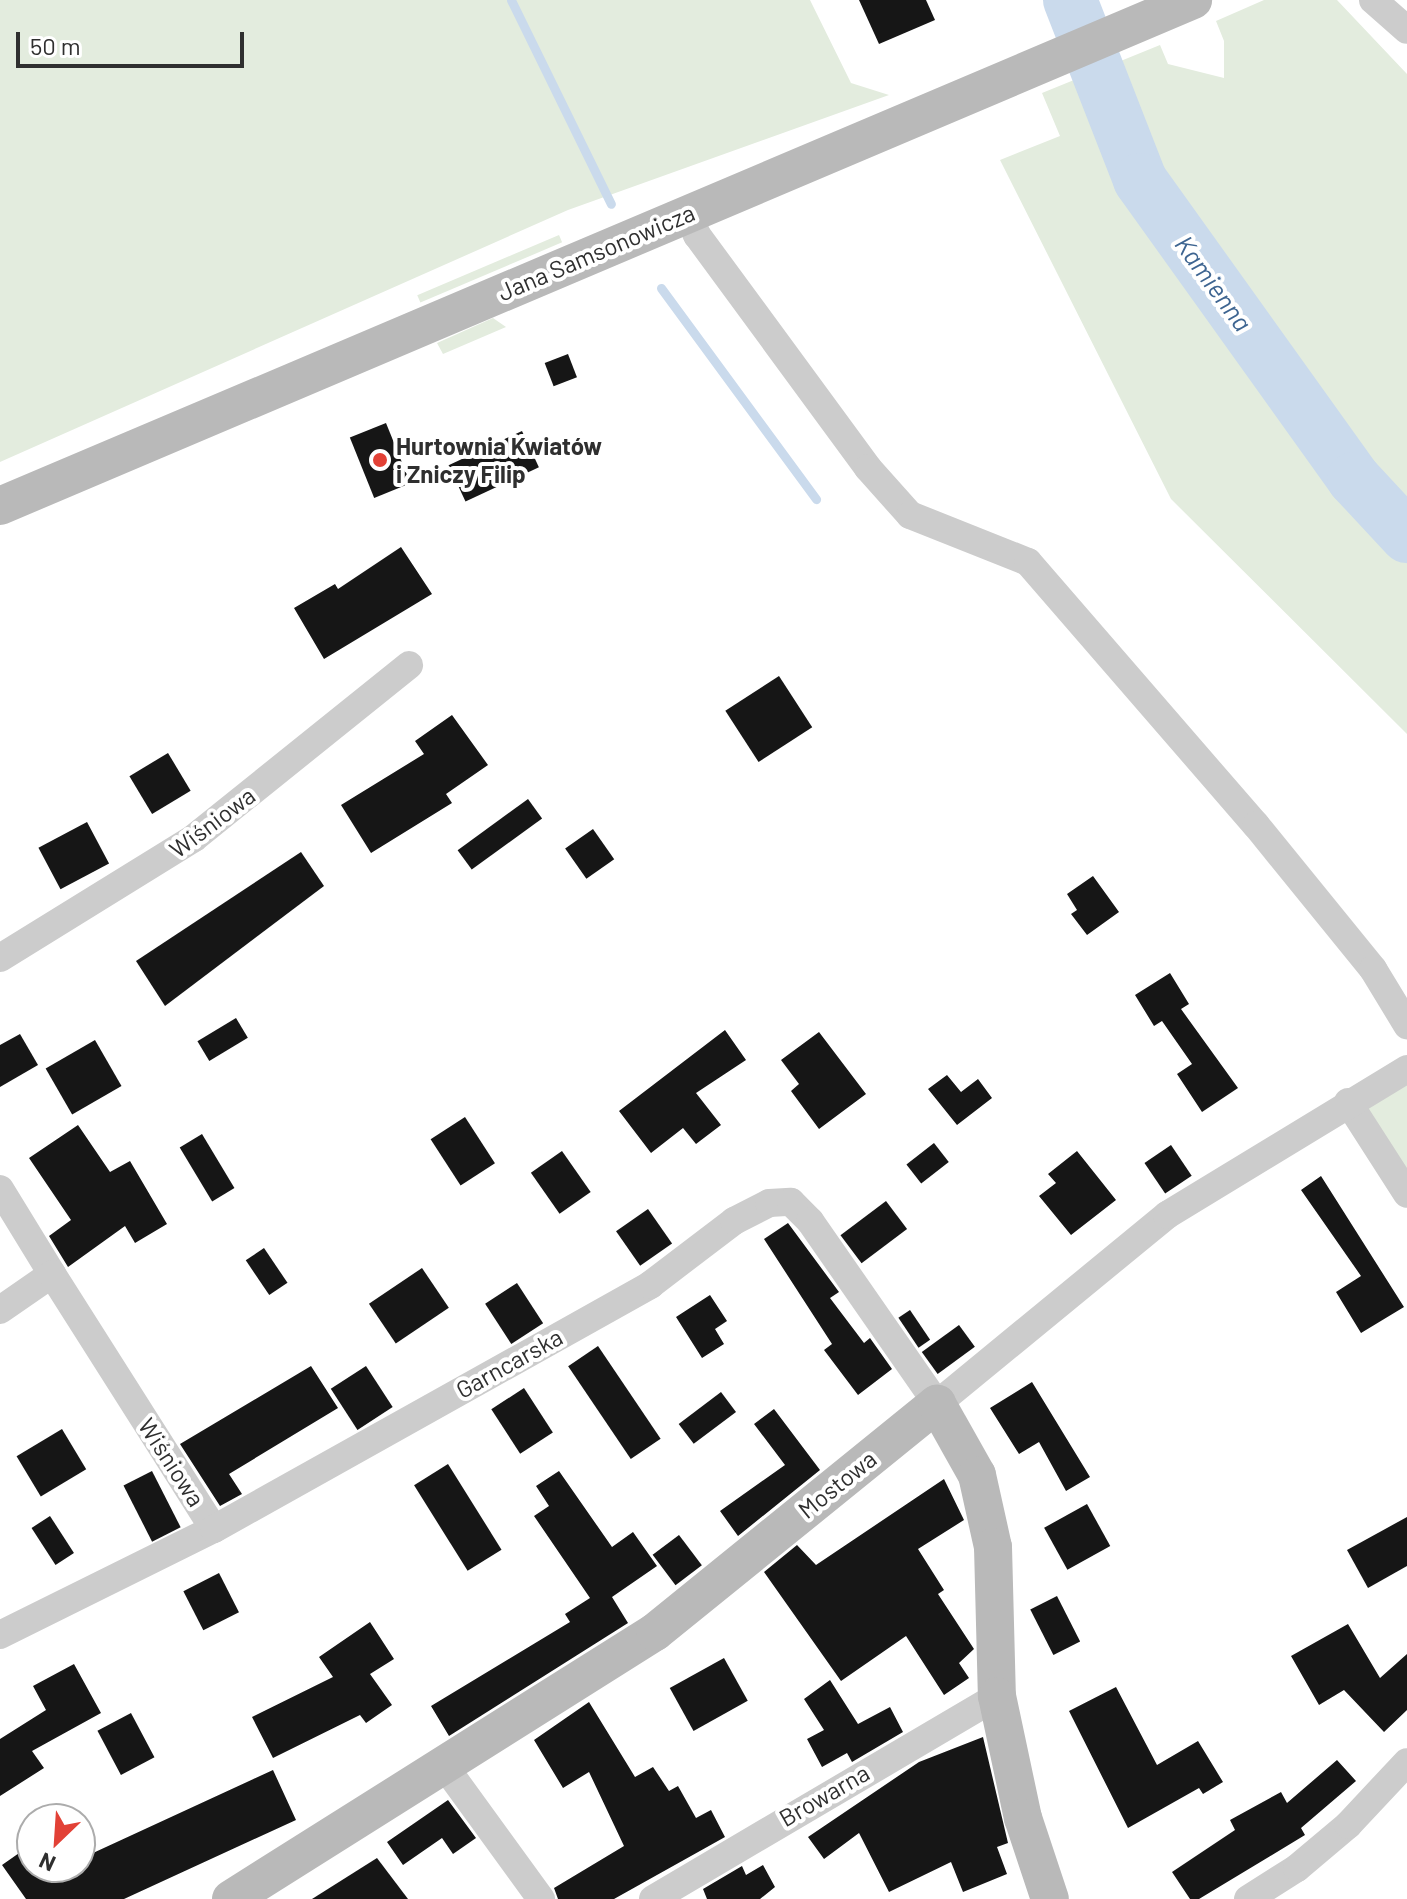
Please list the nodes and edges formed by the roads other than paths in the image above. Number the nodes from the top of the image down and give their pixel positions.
1 (1373, 0) edge
2 (1190, 1) edge
3 (1407, 30) edge
4 (688, 213) junction
5 (0, 506) edge
6 (409, 665) dead end
7 (0, 958) edge
8 (1407, 1025) edge
9 (1407, 1069) edge
10 (1348, 1102) junction
11 (0, 1189) edge
12 (1407, 1194) edge
13 (52, 1274) junction
14 (0, 1310) edge
15 (937, 1404) junction
16 (214, 1529) junction
17 (0, 1635) edge
18 (997, 1696) junction
19 (1407, 1762) edge
20 (443, 1764) junction
21 (251, 1894) edge
22 (541, 1899) edge
23 (653, 1899) edge
24 (1050, 1899) edge
25 (1248, 1899) edge

1 - 3 street
2 - 4 street, Jana Samsonowicza
4 - 5 street, Jana Samsonowicza
4 - 8 street
6 - 7 street, Wiśniowa
9 - 10 street, Mostowa
10 - 12 street
10 - 15 street, Mostowa
11 - 13 street, Wiśniowa
13 - 14 street
13 - 16 street, Wiśniowa
15 - 16 street, Garncarska
15 - 18 street
15 - 20 street, Mostowa
16 - 17 street, Garncarska
18 - 23 street, Browarna
18 - 24 street
19 - 25 street
20 - 21 street, Mostowa
20 - 22 street

